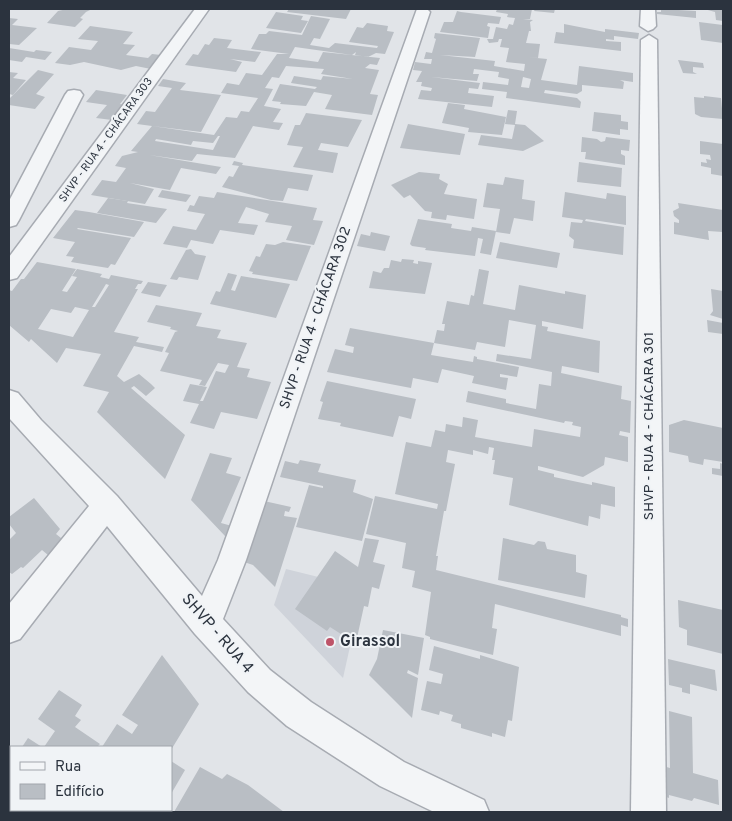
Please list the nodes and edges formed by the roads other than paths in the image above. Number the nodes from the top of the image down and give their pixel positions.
1 (202, 9) edge
2 (648, 9) edge
3 (422, 12) dead end
4 (74, 95) dead end
5 (9, 220) edge
6 (9, 272) edge
7 (9, 400) edge
8 (107, 505) junction
9 (206, 623) junction
10 (9, 628) edge
11 (470, 812) edge
12 (648, 812) edge

1 - 6 street, SHVP - RUA 4 - CHÁCARA 303
2 - 12 street, SHVP - RUA 4 - CHÁCARA 301
3 - 9 street, SHVP - RUA 4 - CHÁCARA 302
4 - 5 street
7 - 8 street, SHVP - RUA 4
8 - 9 street, SHVP - RUA 4
8 - 10 street
9 - 11 street, SHVP - RUA 4

